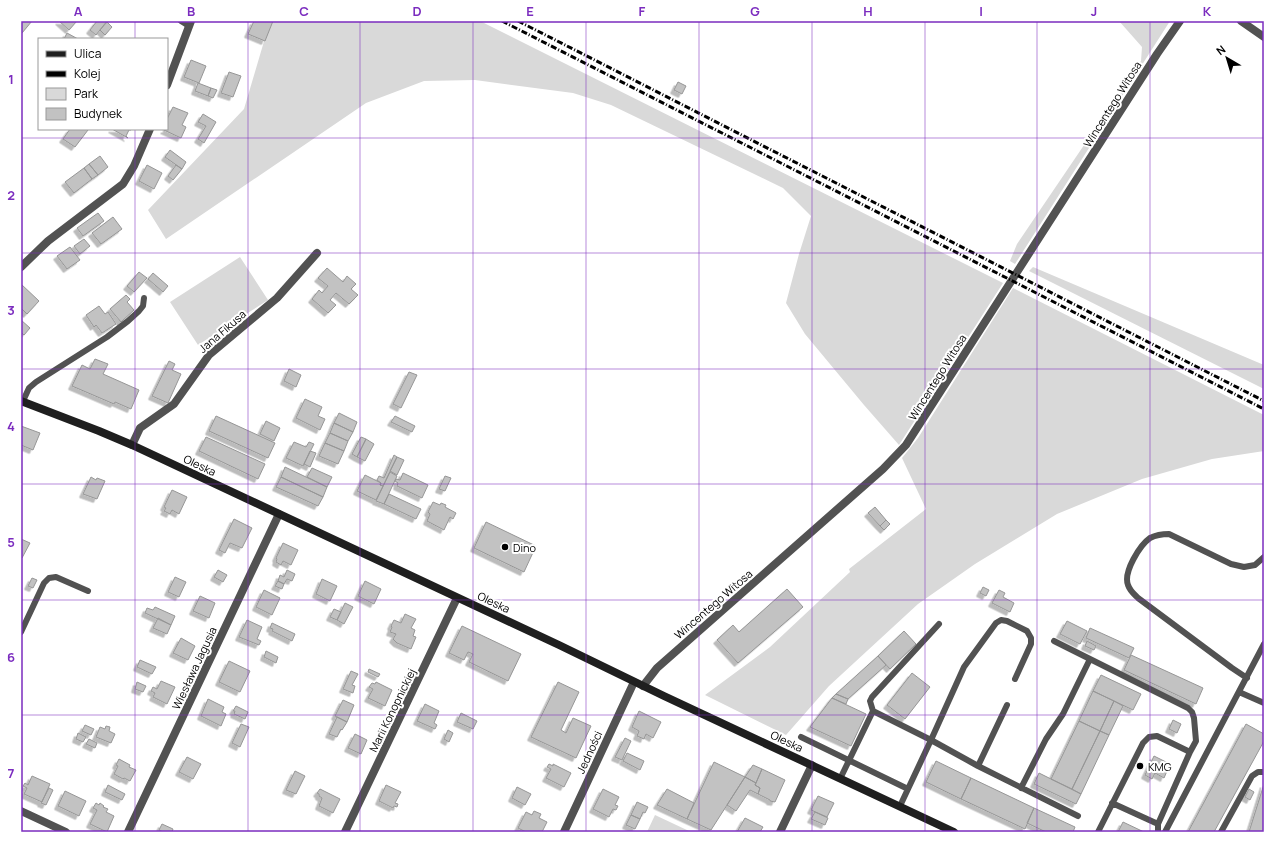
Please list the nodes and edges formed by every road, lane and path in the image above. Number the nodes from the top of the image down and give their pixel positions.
1 (181, 21) edge
2 (1180, 21) edge
3 (1241, 21) edge
4 (190, 24) edge
5 (1264, 37) edge
6 (168, 82) edge
7 (150, 130) edge
8 (317, 253) dead end
9 (21, 268) edge
10 (144, 298) dead end
11 (22, 401) edge
12 (132, 445) junction
13 (279, 514) junction
14 (1264, 556) edge
15 (88, 591) dead end
16 (457, 598) junction
17 (940, 624) dead end
18 (21, 632) edge
19 (1054, 641) dead end
20 (1264, 644) edge
21 (1090, 660) junction
22 (1246, 678) junction
23 (1014, 679) dead end
24 (634, 682) junction
25 (644, 686) junction
26 (1239, 692) junction
27 (1264, 704) edge
28 (1007, 705) dead end
29 (873, 711) junction
30 (801, 737) dead end
31 (931, 740) junction
32 (1190, 752) junction
33 (849, 760) junction
34 (812, 765) junction
35 (978, 766) junction
36 (1264, 772) edge
37 (840, 779) junction
38 (1021, 788) junction
39 (908, 789) junction
40 (1112, 803) junction
41 (900, 806) junction
42 (21, 810) edge
43 (1078, 816) dead end
44 (1158, 824) junction
45 (66, 832) edge
46 (128, 832) edge
47 (345, 832) edge
48 (564, 832) edge
49 (780, 832) edge
50 (954, 832) edge
51 (1098, 832) edge
52 (1158, 832) edge
53 (1165, 832) edge
54 (1221, 832) edge

1 - 4 lane
2 - 25 street, Wincentego Witosa
3 - 5 street
4 - 6 street
7 - 9 street
8 - 12 street, Jana Fikusa
10 - 11 lane
11 - 12 street, Oleska
12 - 13 street, Oleska
13 - 16 street, Oleska
13 - 46 street, Wiesława Jagusia
14 - 22 lane
15 - 18 lane
16 - 24 street, Oleska
16 - 47 street, Marii Konopnickiej
17 - 29 lane
19 - 21 lane
20 - 22 lane
21 - 32 lane
21 - 38 lane
22 - 26 lane
23 - 31 lane
24 - 25 street, Oleska
24 - 48 street, Jedności
25 - 34 street, Oleska
26 - 27 lane
26 - 53 lane
28 - 35 lane
29 - 31 lane
29 - 33 lane
30 - 33 lane
31 - 35 lane
31 - 39 lane
32 - 40 lane
32 - 44 lane
33 - 37 lane
33 - 39 lane
34 - 37 street, Oleska
34 - 49 street
35 - 38 lane
36 - 54 lane
37 - 41 street, Oleska
38 - 43 lane
39 - 41 lane
40 - 44 lane
40 - 51 lane
41 - 50 street, Oleska
42 - 45 street
44 - 52 lane

